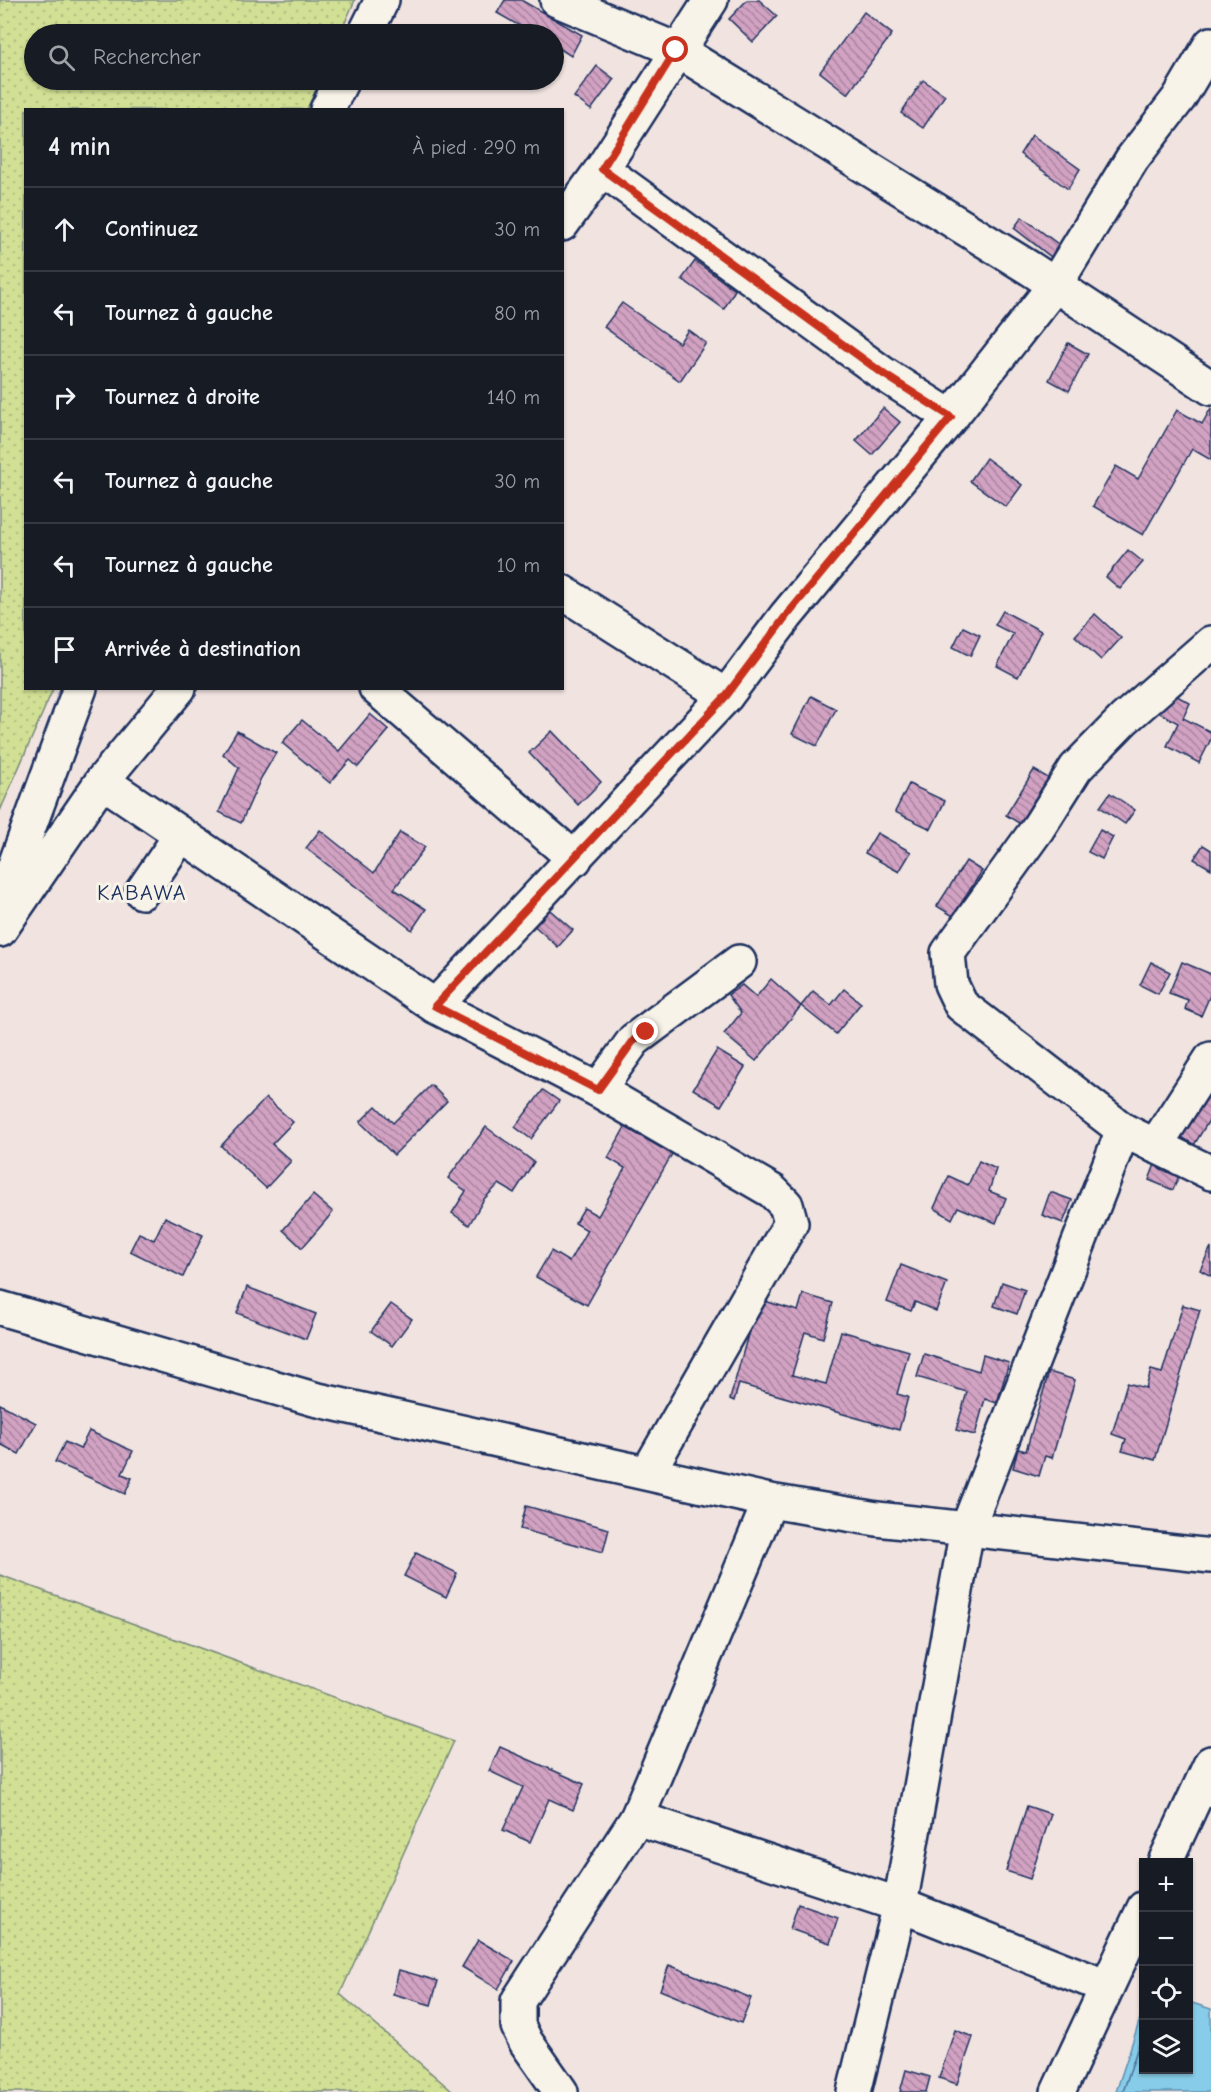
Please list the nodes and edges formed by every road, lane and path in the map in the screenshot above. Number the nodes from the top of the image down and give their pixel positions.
1 (382, 0) edge
2 (557, 0) edge
3 (711, 0) edge
4 (370, 24) edge
5 (1211, 44) edge
6 (676, 50) junction
7 (337, 90) edge
8 (328, 108) edge
9 (602, 169) junction
10 (564, 221) edge
11 (1055, 285) junction
12 (1211, 388) edge
13 (951, 417) junction
14 (564, 592) edge
15 (1211, 643) edge
16 (79, 690) edge
17 (177, 690) edge
18 (378, 690) edge
19 (726, 696) junction
20 (102, 781) junction
21 (181, 835) junction
22 (575, 859) junction
23 (142, 892) dead end
24 (0, 906) edge
25 (0, 930) edge
26 (739, 962) dead end
27 (435, 1006) junction
28 (1211, 1059) edge
29 (598, 1090) junction
30 (1123, 1130) junction
31 (1155, 1146) junction
32 (1211, 1173) edge
33 (0, 1308) edge
34 (648, 1472) junction
35 (770, 1501) junction
36 (967, 1529) junction
37 (1211, 1556) edge
38 (1211, 1764) edge
39 (637, 1818) junction
40 (1167, 1858) edge
41 (900, 1905) junction
42 (1141, 1912) edge
43 (1107, 1987) junction
44 (561, 2092) edge
45 (854, 2092) edge
46 (1058, 2092) edge

1 - 4 main road
2 - 6 main road
3 - 6 main road
5 - 11 main road
6 - 9 main road
6 - 11 main road
7 - 8 main road
9 - 10 main road
9 - 13 main road
11 - 12 main road
11 - 13 main road
13 - 19 main road
14 - 19 main road
15 - 30 main road
16 - 24 main road
17 - 20 main road
18 - 22 main road
19 - 22 main road
20 - 21 main road
20 - 25 main road
21 - 23 main road
21 - 27 main road
22 - 27 main road
26 - 29 main road
27 - 29 main road
28 - 31 main road
29 - 34 main road
30 - 31 main road
30 - 36 main road
31 - 32 main road
33 - 34 main road
34 - 35 main road
35 - 36 main road
35 - 39 main road
36 - 37 main road
36 - 41 main road
38 - 40 main road
39 - 41 main road
39 - 44 main road
41 - 43 main road
41 - 45 main road
42 - 43 main road
43 - 46 main road

